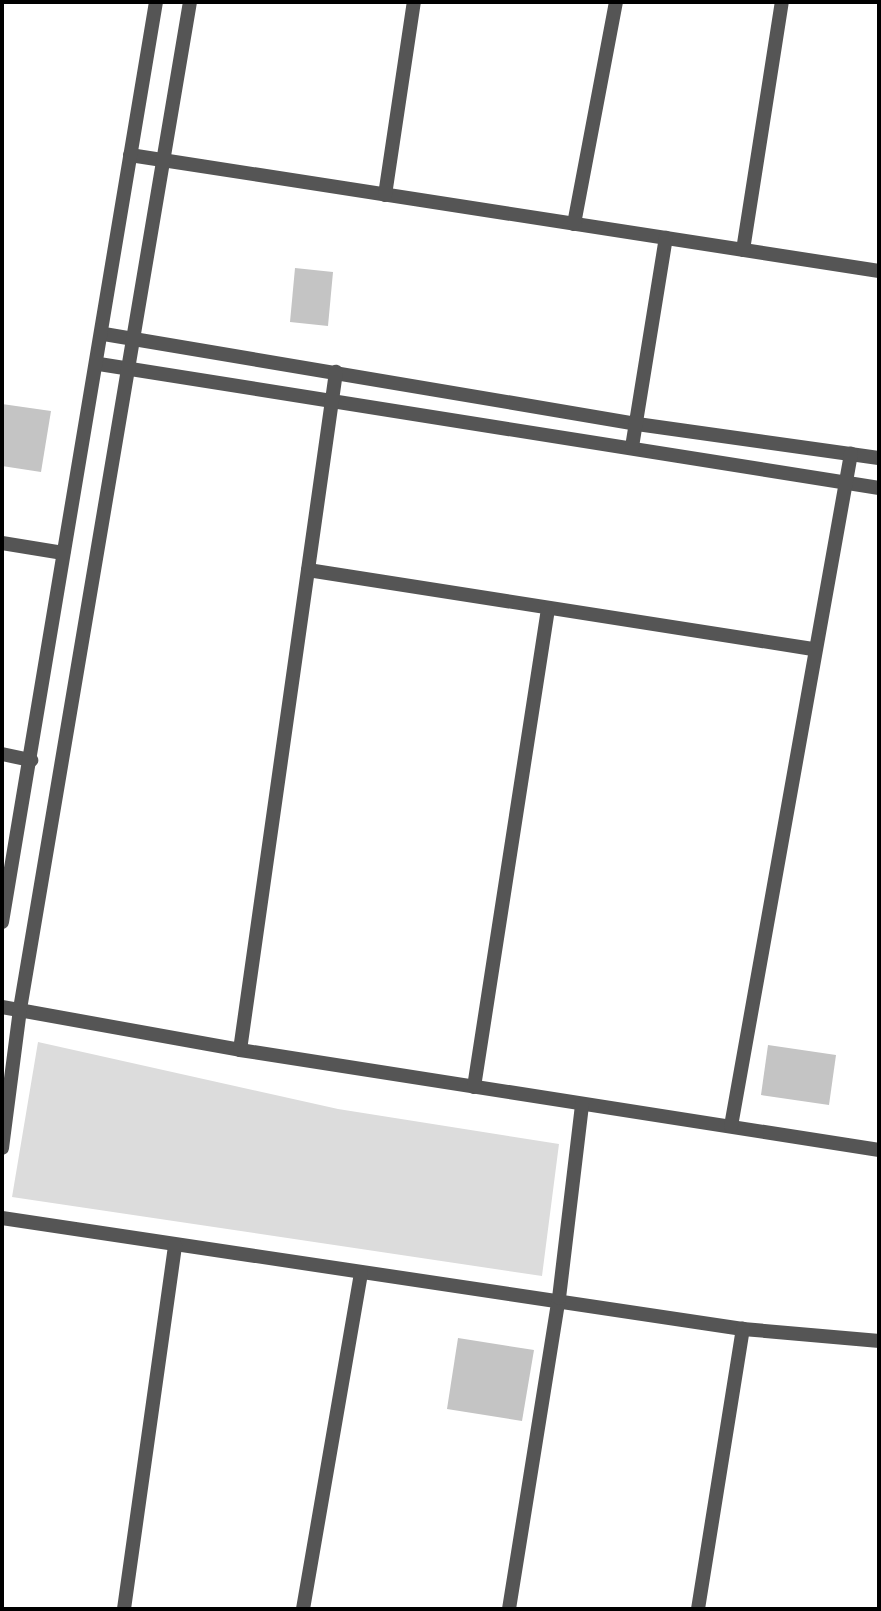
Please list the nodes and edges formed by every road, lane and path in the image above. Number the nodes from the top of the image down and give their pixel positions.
1 (156, 2) edge
2 (190, 2) edge
3 (414, 2) edge
4 (616, 2) edge
5 (782, 2) edge
6 (130, 156) junction
7 (163, 160) junction
8 (385, 195) junction
9 (574, 224) junction
10 (666, 238) junction
11 (743, 250) junction
12 (879, 271) edge
13 (104, 334) junction
14 (135, 338) junction
15 (99, 364) junction
16 (130, 369) junction
17 (336, 372) junction
18 (332, 401) junction
19 (636, 424) junction
20 (632, 447) junction
21 (851, 454) junction
22 (879, 458) edge
23 (845, 482) junction
24 (879, 488) edge
25 (2, 543) edge
26 (63, 553) junction
27 (308, 570) junction
28 (548, 610) junction
29 (813, 649) junction
30 (2, 754) edge
31 (31, 760) junction
32 (2, 922) edge
33 (2, 1006) edge
34 (20, 1009) junction
35 (240, 1050) junction
36 (474, 1087) junction
37 (582, 1104) junction
38 (731, 1126) junction
39 (2, 1148) edge
40 (879, 1150) edge
41 (2, 1218) edge
42 (175, 1246) junction
43 (361, 1273) junction
44 (559, 1298) junction
45 (743, 1329) junction
46 (879, 1341) edge
47 (124, 1609) edge
48 (303, 1609) edge
49 (509, 1609) edge
50 (698, 1609) edge

1 - 6 street
2 - 7 street
3 - 8 street
4 - 9 street
5 - 11 street
6 - 7 street
6 - 13 street
7 - 8 street
7 - 14 street
8 - 9 street
9 - 10 street
10 - 11 street
10 - 19 street
11 - 12 street
13 - 14 street
13 - 15 street
14 - 16 street
14 - 17 street
15 - 16 street
15 - 26 street
16 - 18 street
16 - 34 street
17 - 18 street
17 - 19 street
18 - 20 street
18 - 27 street
19 - 20 street
19 - 21 street
20 - 23 street
21 - 22 street
21 - 23 street
23 - 24 street
23 - 29 street
25 - 26 street
26 - 31 street
27 - 28 street
27 - 35 street
28 - 29 street
28 - 36 street
29 - 38 street
30 - 31 street
31 - 32 street
33 - 34 street
34 - 35 street
34 - 39 street
35 - 36 street
36 - 37 street
37 - 38 street
37 - 44 street
38 - 40 street
41 - 42 street
42 - 43 street
42 - 47 street
43 - 44 street
43 - 48 street
44 - 45 street
44 - 49 street
45 - 46 street
45 - 50 street

